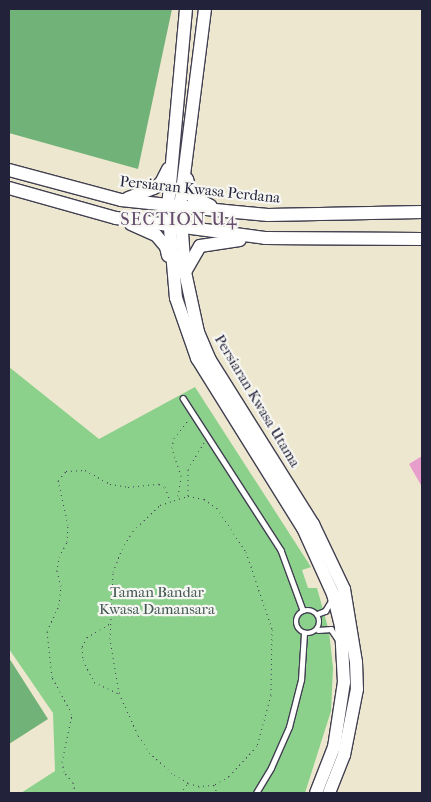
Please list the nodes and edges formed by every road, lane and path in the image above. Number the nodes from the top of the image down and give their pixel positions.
1 (186, 9) edge
2 (204, 9) edge
3 (172, 156) junction
4 (186, 159) junction
5 (9, 170) edge
6 (9, 188) edge
7 (121, 200) junction
8 (174, 206) junction
9 (225, 211) junction
10 (422, 212) edge
11 (116, 218) junction
12 (174, 226) junction
13 (265, 238) junction
14 (422, 239) edge
15 (185, 272) junction
16 (176, 298) junction
17 (183, 398) dead end
18 (194, 414) junction
19 (209, 435) junction
20 (188, 496) junction
21 (178, 497) junction
22 (170, 501) junction
23 (333, 594) junction
24 (303, 610) junction
25 (317, 614) junction
26 (110, 623) junction
27 (316, 631) junction
28 (304, 634) junction
29 (343, 656) junction
30 (119, 693) junction
31 (188, 783) junction
32 (214, 784) junction
33 (199, 786) junction
34 (74, 793) edge
35 (180, 793) edge
36 (202, 793) edge
37 (217, 793) edge
38 (256, 793) edge
39 (316, 793) edge
40 (329, 793) edge

1 - 3 main road, Persiaran Kwasa Utama
2 - 4 main road, Persiaran Kwasa Utama
3 - 7 main road
3 - 8 main road, Persiaran Kwasa Utama
4 - 8 main road, Persiaran Kwasa Utama
4 - 9 main road
5 - 7 main road, Persiaran Kwasa Perdana
6 - 11 main road
7 - 8 main road, Persiaran Kwasa Perdana
8 - 9 main road, Persiaran Kwasa Perdana
8 - 12 main road, Persiaran Kwasa Utama
9 - 10 main road, Persiaran Kwasa Perdana
11 - 12 main road
11 - 16 main road
12 - 13 main road
12 - 15 main road, Persiaran Kwasa Utama
12 - 16 main road, Persiaran Kwasa Utama
13 - 14 main road
13 - 15 main road
15 - 40 main road, Persiaran Kwasa Utama
16 - 23 main road, Persiaran Kwasa Utama
17 - 18 lane
18 - 19 lane
18 - 21 path
19 - 20 path
19 - 24 lane
20 - 21 path
20 - 32 path
21 - 22 path
22 - 26 path
22 - 34 path
23 - 25 lane
23 - 29 main road, Persiaran Kwasa Utama
24 - 25 lane
24 - 28 lane
25 - 27 lane
26 - 30 path
26 - 30 path
27 - 28 lane
27 - 29 lane
28 - 38 lane
29 - 39 main road, Persiaran Kwasa Utama
30 - 31 path
31 - 33 path
31 - 35 path
32 - 33 path
32 - 37 path
33 - 36 path

